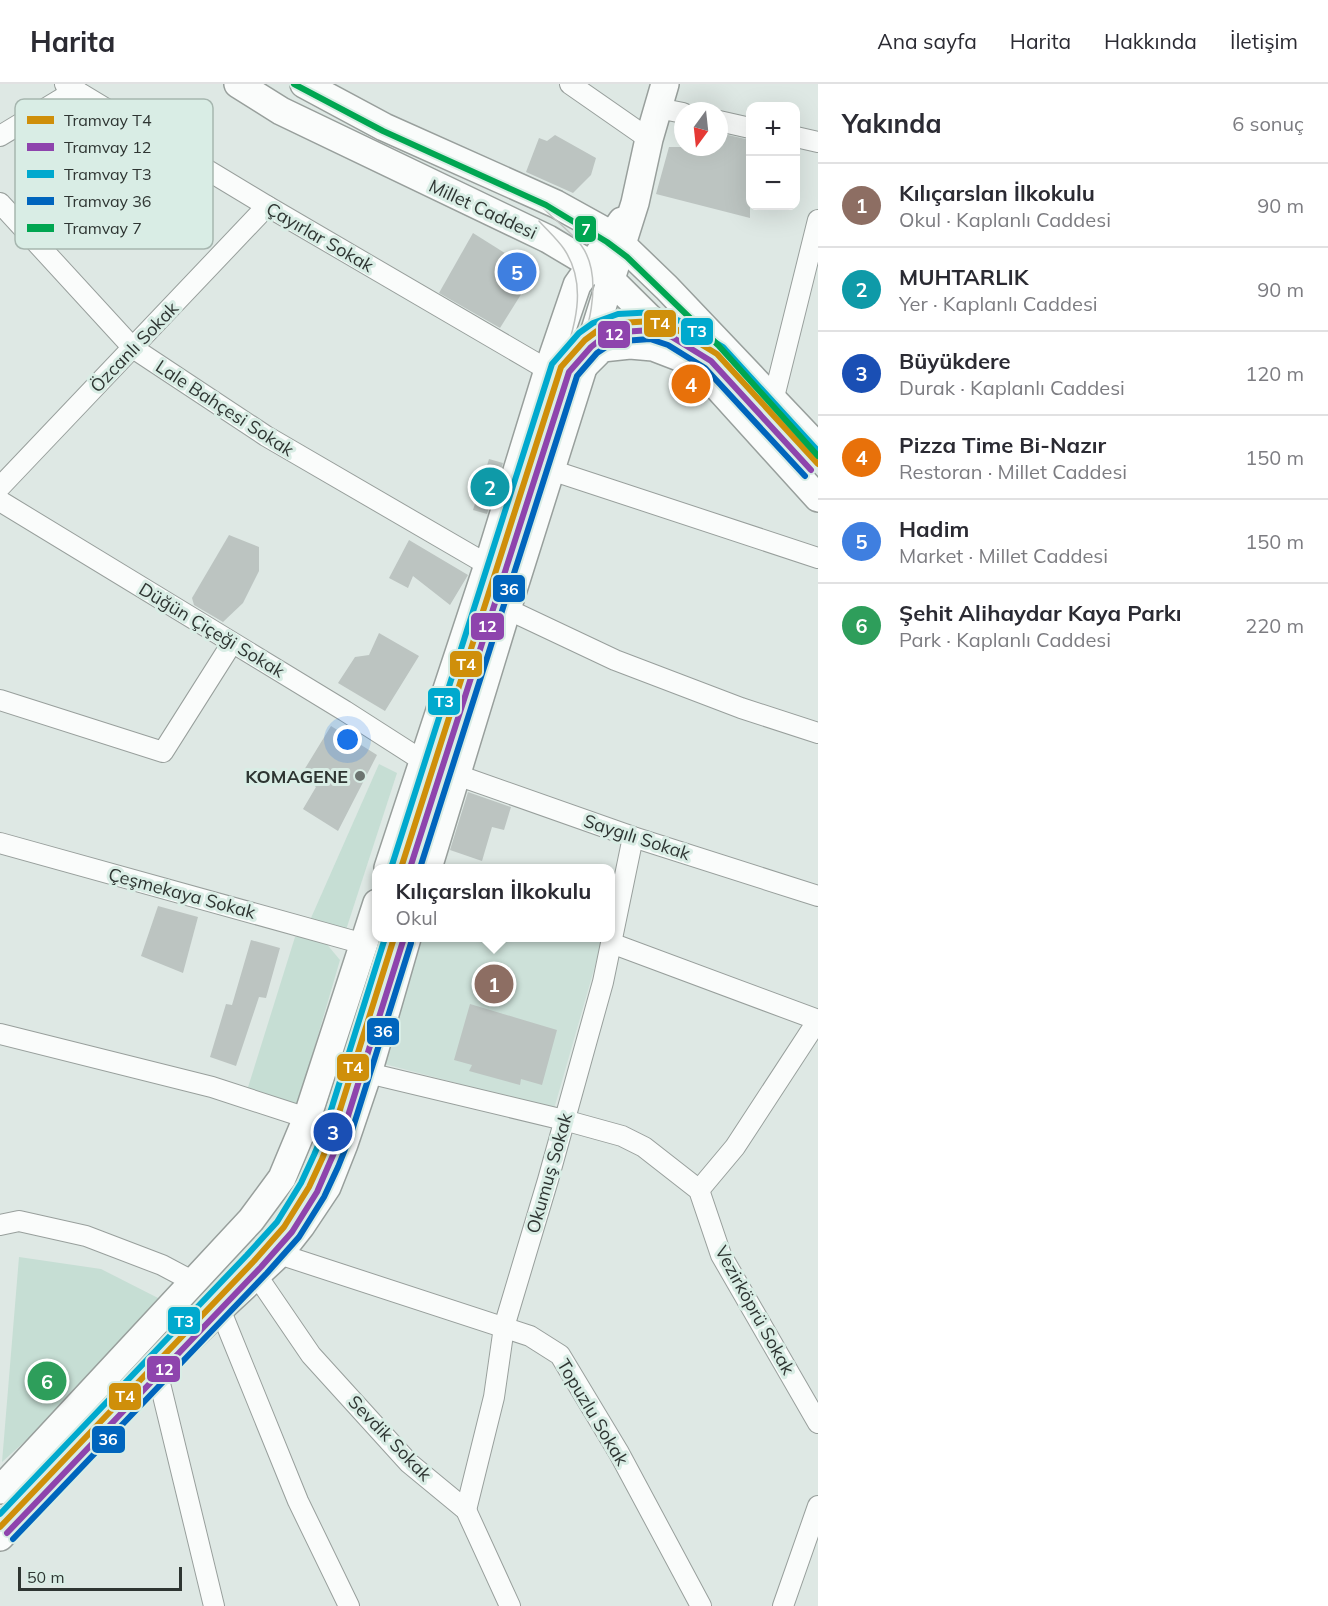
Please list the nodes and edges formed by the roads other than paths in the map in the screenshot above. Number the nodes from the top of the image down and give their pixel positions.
1 (238, 84) edge
2 (304, 84) edge
3 (570, 84) edge
4 (70, 87) edge
5 (53, 99) edge
6 (90, 99) edge
7 (669, 102) edge
8 (728, 123) edge
9 (15, 126) edge
10 (746, 127) edge
11 (0, 136) edge
12 (800, 138) edge
13 (649, 140) junction
14 (818, 142) edge
15 (213, 173) edge
16 (0, 202) edge
17 (267, 206) junction
18 (15, 218) edge
19 (818, 220) edge
20 (617, 240) junction
21 (43, 249) edge
22 (600, 272) junction
23 (133, 348) junction
24 (548, 370) junction
25 (703, 371) junction
26 (581, 375) junction
27 (773, 400) junction
28 (818, 447) edge
29 (551, 471) junction
30 (0, 487) edge
31 (818, 498) edge
32 (0, 501) edge
33 (818, 558) edge
34 (488, 565) junction
35 (507, 609) junction
36 (232, 643) junction
37 (0, 700) edge
38 (818, 733) edge
39 (423, 761) junction
40 (457, 776) junction
41 (633, 837) junction
42 (0, 843) edge
43 (389, 864) edge
44 (429, 864) edge
45 (818, 896) edge
46 (372, 919) edge
47 (615, 924) edge
48 (406, 942) edge
49 (611, 943) joint
50 (364, 944) junction
51 (818, 1020) edge
52 (0, 1034) edge
53 (368, 1073) junction
54 (307, 1118) junction
55 (564, 1120) junction
56 (699, 1190) junction
57 (0, 1225) edge
58 (279, 1254) junction
59 (257, 1276) junction
60 (194, 1282) junction
61 (220, 1309) junction
62 (504, 1327) junction
63 (157, 1371) junction
64 (818, 1423) edge
65 (0, 1490) edge
66 (818, 1506) edge
67 (466, 1510) junction
68 (0, 1536) edge
69 (209, 1605) edge
70 (349, 1606) edge
71 (510, 1606) edge
72 (701, 1606) edge
73 (783, 1606) edge

1 - 22 main road, Millet Caddesi
2 - 20 main road, Millet Caddesi
3 - 13 street
4 - 5 street
4 - 6 street, Çayırlar Sokak
7 - 13 main road
8 - 10 street
9 - 11 street
12 - 14 street
13 - 20 main road
15 - 17 street, Çayırlar Sokak
16 - 18 street, Lale Bahçesi Sokak
17 - 23 street, Özcanlı Sokak
17 - 24 street, Çayırlar Sokak
19 - 27 street
20 - 22 main road
20 - 27 main road, Millet Caddesi
21 - 23 street, Lale Bahçesi Sokak
22 - 24 main road
22 - 25 main road, Millet Caddesi
22 - 26 main road
23 - 30 street, Özcanlı Sokak
23 - 34 street, Lale Bahçesi Sokak
24 - 26 street, Çayırlar Sokak
24 - 34 main road
25 - 26 main road, Millet Caddesi
25 - 31 main road, Millet Caddesi
26 - 29 main road
27 - 28 main road, Millet Caddesi
29 - 33 street
29 - 35 main road
32 - 36 street, Düğün Çiçeği Sokak
34 - 39 main road
35 - 38 street
35 - 40 main road
36 - 37 street
36 - 39 street, Düğün Çiçeği Sokak
39 - 43 main road
40 - 41 street, Saygılı Sokak
40 - 44 main road
41 - 45 street, Saygılı Sokak
41 - 47 street, Okumuş Sokak
42 - 50 street, Çeşmekaya Sokak
46 - 50 main road
48 - 53 main road
49 - 51 street
49 - 55 street, Okumuş Sokak
50 - 54 main road
51 - 56 street
52 - 54 street
53 - 55 street
53 - 58 main road
54 - 60 main road
55 - 56 street
55 - 62 street, Okumuş Sokak
56 - 64 street, Vezirköprü Sokak
57 - 60 street
58 - 59 main road
58 - 62 street, Topuzlu Sokak
59 - 61 main road
59 - 67 street, Sevdik Sokak
60 - 65 main road
61 - 63 main road
61 - 70 street
62 - 67 street, Okumuş Sokak
62 - 72 street, Topuzlu Sokak
63 - 68 main road
63 - 69 street
66 - 73 street
67 - 71 street, Sevdik Sokak

